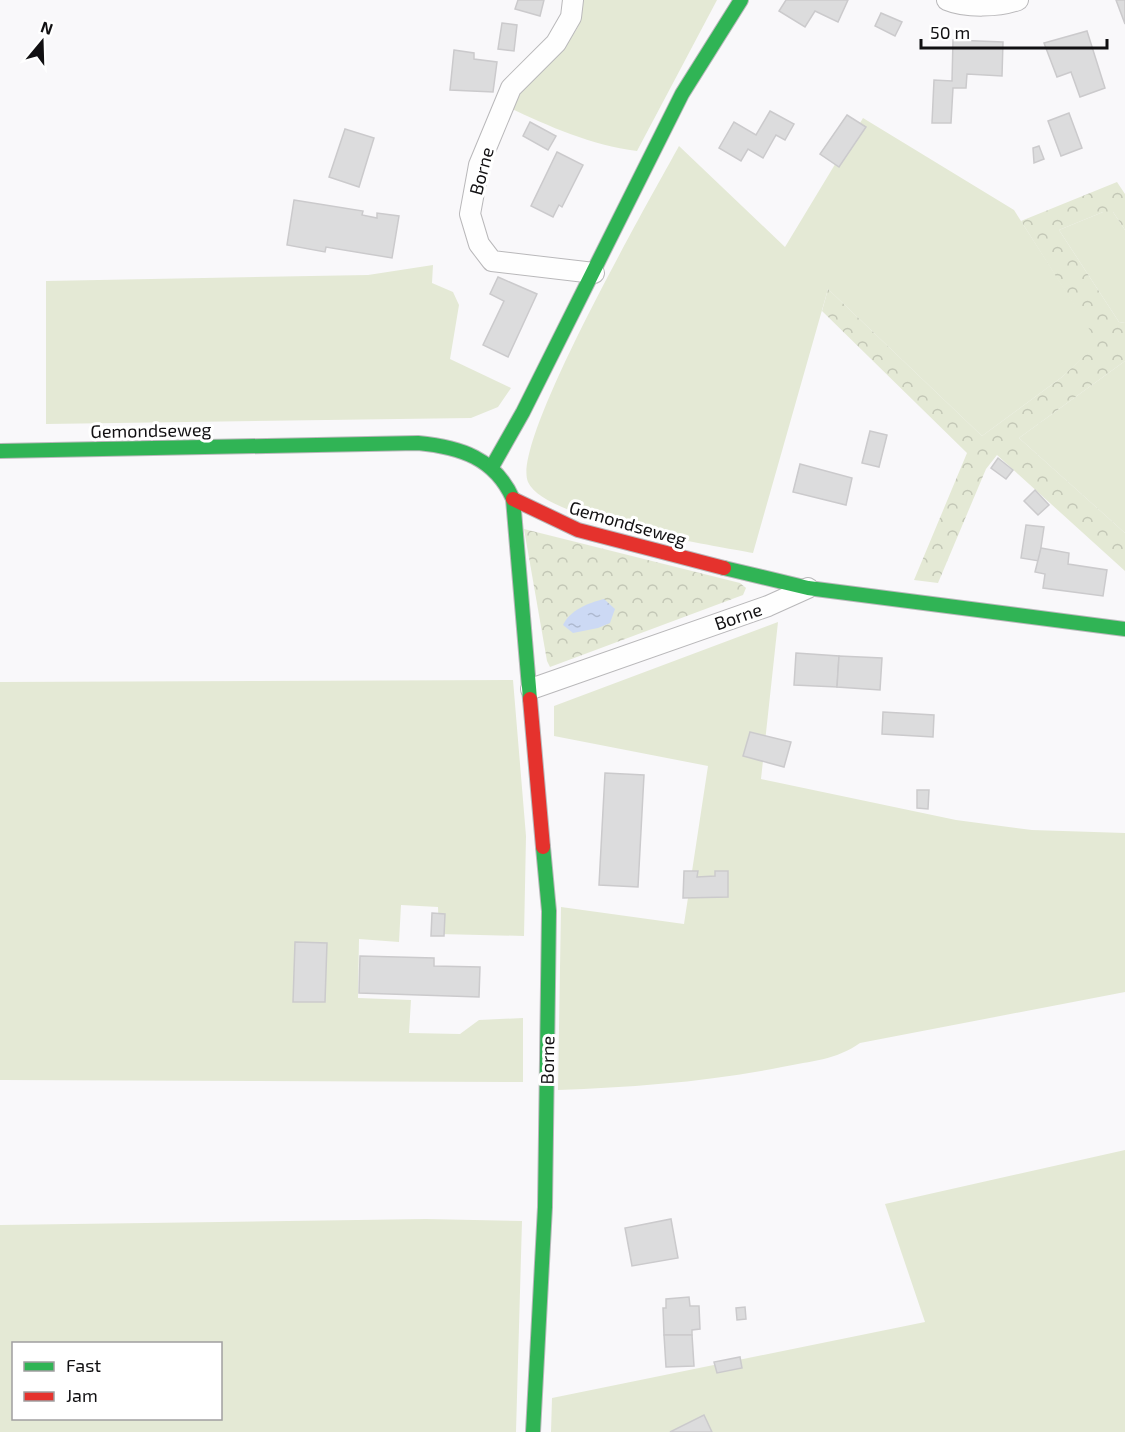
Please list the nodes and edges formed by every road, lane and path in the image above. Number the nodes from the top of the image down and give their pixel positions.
1 (573, 0) edge
2 (741, 0) edge
3 (947, 0) edge
4 (1018, 0) edge
5 (594, 273) junction
6 (0, 451) edge
7 (493, 465) junction
8 (513, 499) junction
9 (808, 588) junction
10 (1125, 629) edge
11 (531, 689) junction
12 (533, 1432) edge

1 - 5 street, Borne
2 - 5 street
3 - 4 street
5 - 7 street
6 - 7 street, Gemondseweg
7 - 8 street
8 - 9 street, Gemondseweg
8 - 11 street, Borne
9 - 10 street, Gemondseweg
9 - 11 street, Borne
11 - 12 street, Borne

